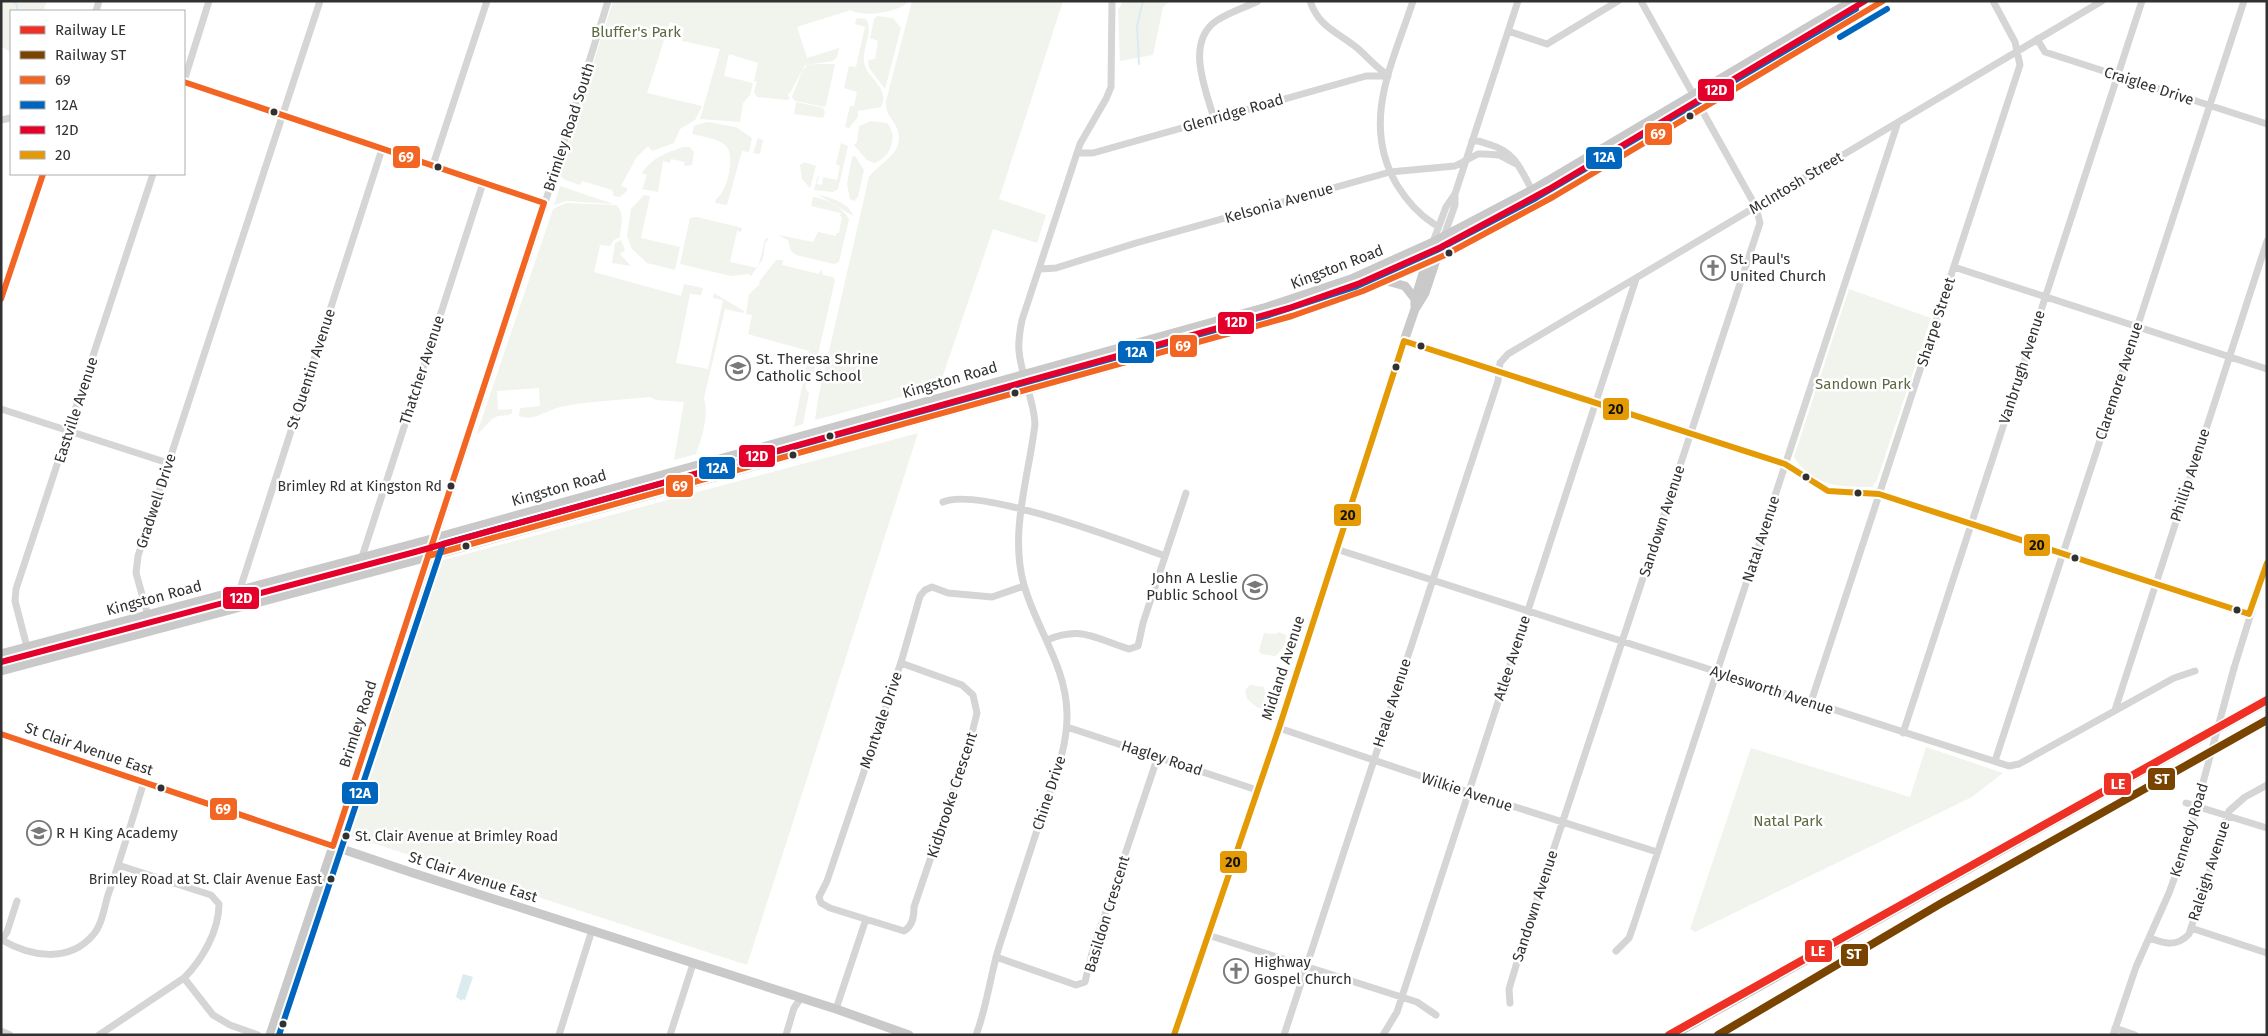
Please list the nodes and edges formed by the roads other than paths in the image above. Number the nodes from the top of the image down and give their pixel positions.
1 (209, 1) edge
2 (320, 1) edge
3 (487, 1) edge
4 (608, 1) edge
5 (1112, 1) edge
6 (1258, 1) edge
7 (1310, 1) edge
8 (1413, 1) edge
9 (1518, 1) edge
10 (1618, 1) edge
11 (1642, 1) edge
12 (1852, 1) edge
13 (1883, 1) edge
14 (1992, 1) edge
15 (2102, 1) edge
16 (2142, 1) edge
17 (2244, 1) edge
18 (1508, 30) junction
19 (2037, 40) junction
20 (2018, 51) junction
21 (1388, 76) junction
22 (2117, 76) junction
23 (185, 78) edge
24 (185, 81) edge
25 (1694, 94) junction
26 (2210, 106) junction
27 (1701, 110) junction
28 (282, 116) junction
29 (1214, 119) junction
30 (1898, 122) junction
31 (2267, 124) edge
32 (1472, 141) junction
33 (382, 149) junction
34 (1077, 153) junction
35 (1466, 161) junction
36 (433, 165) junction
37 (1518, 165) junction
38 (1390, 172) junction
39 (43, 175) edge
40 (153, 175) edge
41 (483, 183) junction
42 (1532, 190) junction
43 (1455, 194) junction
44 (544, 203) junction
45 (1756, 207) junction
46 (1434, 224) dead end
47 (1444, 236) junction
48 (2267, 241) edge
49 (1433, 242) junction
50 (1435, 260) junction
51 (1426, 264) junction
52 (1954, 267) junction
53 (1040, 269) junction
54 (1636, 279) junction
55 (1386, 282) junction
56 (2046, 297) junction
57 (1415, 298) junction
58 (1, 300) edge
59 (1415, 309) junction
60 (2137, 327) junction
61 (1404, 340) junction
62 (2229, 356) junction
63 (2267, 369) edge
64 (1498, 371) junction
65 (1023, 374) junction
66 (1028, 389) junction
67 (1596, 402) junction
68 (1, 409) edge
69 (69, 431) junction
70 (1690, 433) junction
71 (168, 463) junction
72 (1785, 464) junction
73 (1186, 494) dead end
74 (1879, 494) junction
75 (943, 502) dead end
76 (1022, 508) junction
77 (1971, 524) junction
78 (436, 537) junction
79 (1336, 549) junction
80 (2063, 554) junction
81 (362, 556) junction
82 (428, 556) junction
83 (1165, 556) junction
84 (2267, 562) edge
85 (1433, 580) junction
86 (2154, 583) junction
87 (1024, 586) junction
88 (240, 589) junction
89 (1527, 611) junction
90 (148, 614) junction
91 (2250, 614) junction
92 (152, 630) junction
93 (1047, 640) junction
94 (1622, 641) junction
95 (27, 647) junction
96 (1, 654) edge
97 (901, 663) junction
98 (1, 671) edge
99 (2195, 671) dead end
100 (1716, 672) junction
101 (1811, 702) junction
102 (2114, 710) junction
103 (1067, 727) junction
104 (1279, 728) junction
105 (1902, 733) junction
106 (1, 734) edge
107 (1158, 756) junction
108 (1374, 761) junction
109 (1995, 761) junction
110 (144, 782) junction
111 (2267, 784) edge
112 (1257, 790) junction
113 (1468, 792) junction
114 (2186, 803) dead end
115 (2227, 815) junction
116 (1563, 823) junction
117 (2267, 828) edge
118 (333, 846) junction
119 (1657, 852) junction
120 (118, 865) junction
121 (18, 901) dead end
122 (866, 919) junction
123 (2191, 928) junction
124 (592, 930) junction
125 (1208, 935) junction
126 (2150, 938) junction
127 (2, 940) edge
128 (1616, 951) dead end
129 (2267, 953) edge
130 (996, 957) junction
131 (693, 964) junction
132 (1306, 967) junction
133 (184, 978) junction
134 (801, 998) junction
135 (1401, 998) junction
136 (1510, 1003) dead end
137 (836, 1009) junction
138 (1436, 1015) dead end
139 (1, 1031) edge
140 (2114, 1032) edge
141 (101, 1034) edge
142 (10, 1035) edge
143 (258, 1035) edge
144 (270, 1035) edge
145 (559, 1035) edge
146 (670, 1035) edge
147 (786, 1035) edge
148 (909, 1035) edge
149 (976, 1035) edge
150 (1174, 1035) edge
151 (1284, 1035) edge
152 (1383, 1035) edge
153 (2135, 1035) edge

1 - 23 street
2 - 28 street
3 - 36 street
4 - 44 street, Brimley Road South
5 - 34 street, Chine Drive
6 - 29 street
7 - 21 street
8 - 21 street
9 - 18 street, Midland Avenue
10 - 18 street
11 - 25 street, Sandown Avenue
12 - 25 main road, Kingston Road
13 - 27 main road, Kingston Road
14 - 20 street
15 - 19 street, McIntosh Street
16 - 22 street, Vanbrugh Avenue
17 - 26 street, Claremore Avenue
18 - 32 street, Midland Avenue
19 - 20 street, McIntosh Street
19 - 22 street, Craiglee Drive
20 - 30 street, McIntosh Street
20 - 52 street, Sharpe Street
21 - 29 street, Glenridge Road
21 - 38 street
22 - 26 street, Craiglee Drive
22 - 56 street, Vanbrugh Avenue
24 - 28 street
25 - 27 street, Sandown Avenue
25 - 42 main road, Kingston Road
26 - 31 street, Craiglee Drive
26 - 60 street, Claremore Avenue
27 - 45 street, Sandown Avenue
27 - 50 main road, Kingston Road
28 - 33 street
28 - 71 street, Gradwell Drive
29 - 34 street, Glenridge Road
30 - 45 street, McIntosh Street
30 - 72 street, Natal Avenue
32 - 35 street, Midland Avenue
32 - 37 street
33 - 36 street
33 - 88 street, St Quentin Avenue
34 - 53 street, Chine Drive
35 - 37 street, Kelsonia Avenue
35 - 38 street, Kelsonia Avenue
35 - 43 street, Midland Avenue
36 - 41 street
37 - 42 street
38 - 46 street
38 - 53 street, Kelsonia Avenue
39 - 58 street
40 - 69 street, Eastville Avenue
41 - 44 street
41 - 81 street, Thatcher Avenue
42 - 47 main road, Kingston Road
43 - 47 street, Midland Avenue
43 - 49 street, Midland Avenue
44 - 78 street, Brimley Road South
45 - 54 street, McIntosh Street
45 - 70 street, Sandown Avenue
47 - 49 main road, Kingston Road
47 - 50 main road, Midland Avenue
48 - 62 street, Phillip Avenue
49 - 51 main road, Midland Avenue
49 - 65 main road, Kingston Road
50 - 51 main road, Kingston Road
50 - 59 main road, Midland Avenue
51 - 55 main road, Kingston Road
51 - 57 main road, Midland Avenue
52 - 56 street
52 - 74 street, Sharpe Street
53 - 65 street, Chine Drive
54 - 64 street, McIntosh Street
54 - 67 street, Atlee Avenue
55 - 57 main road
55 - 66 main road, Kingston Road
56 - 60 street
56 - 77 street, Vanbrugh Avenue
57 - 59 main road, Midland Avenue
59 - 61 main road, Midland Avenue
60 - 62 street
60 - 80 street, Claremore Avenue
61 - 64 street
61 - 79 main road, Midland Avenue
62 - 63 street
62 - 86 street, Phillip Avenue
64 - 67 street
64 - 85 street, Heale Avenue
65 - 66 street, Chine Drive
65 - 78 main road, Kingston Road
66 - 76 street, Chine Drive
66 - 82 main road, Kingston Road
67 - 70 street
67 - 89 street, Atlee Avenue
68 - 69 street
69 - 71 street
69 - 95 street, Eastville Avenue
70 - 72 street
70 - 94 street, Sandown Avenue
71 - 90 street, Gradwell Drive
72 - 74 street
72 - 100 street, Natal Avenue
73 - 83 street
74 - 77 street
74 - 101 street, Sharpe Street
75 - 76 street
76 - 83 street
76 - 87 street, Chine Drive
77 - 80 street
77 - 105 street, Vanbrugh Avenue
78 - 81 main road, Kingston Road
78 - 82 main road, Brimley Road
79 - 85 street, Aylesworth Avenue
79 - 104 main road, Midland Avenue
80 - 86 street
80 - 109 street, Claremore Avenue
81 - 88 main road, Kingston Road
82 - 92 main road, Kingston Road
82 - 118 main road, Brimley Road
83 - 93 street
84 - 91 street, Kennedy Road
85 - 89 street, Aylesworth Avenue
85 - 108 street, Heale Avenue
86 - 91 street
86 - 102 street, Phillip Avenue
87 - 93 street, Chine Drive
87 - 97 street, Montvale Drive
88 - 90 main road, Kingston Road
89 - 94 street, Aylesworth Avenue
89 - 113 street, Atlee Avenue
90 - 92 street, Gradwell Drive
90 - 95 main road, Kingston Road
91 - 126 street, Kennedy Road, bridge
92 - 98 main road, Kingston Road
93 - 103 street, Chine Drive
94 - 100 street, Aylesworth Avenue
94 - 116 street, Sandown Avenue
95 - 96 main road, Kingston Road
97 - 122 street, Montvale Drive
97 - 122 street, Kidbrooke Crescent
99 - 102 street, Aylesworth Avenue
100 - 101 street, Aylesworth Avenue
100 - 119 street, Natal Avenue
101 - 105 street, Aylesworth Avenue
102 - 109 street, Aylesworth Avenue
103 - 107 street, Hagley Road
103 - 130 street, Chine Drive
104 - 108 street, Wilkie Avenue
104 - 112 main road, Midland Avenue
105 - 109 street, Aylesworth Avenue
106 - 110 main road, St Clair Avenue East
107 - 112 street, Hagley Road
107 - 130 street, Basildon Crescent
108 - 113 street, Wilkie Avenue
108 - 132 street, Heale Avenue
110 - 118 main road, St Clair Avenue East
110 - 120 street
111 - 115 street, Raleigh Avenue
112 - 125 main road, Midland Avenue
113 - 116 street, Wilkie Avenue
113 - 135 street, Atlee Avenue
114 - 115 street
115 - 117 street
115 - 123 street, Raleigh Avenue
116 - 119 street, Wilkie Avenue
116 - 136 street, Sandown Avenue
118 - 124 main road, St Clair Avenue East
118 - 144 main road, Brimley Road
119 - 128 street, Natal Avenue
120 - 127 street
120 - 133 street
121 - 127 street
122 - 137 street
123 - 126 street, Raleigh Avenue
123 - 129 street
124 - 131 main road, St Clair Avenue East
124 - 145 street
125 - 132 street
125 - 150 main road, Midland Avenue
126 - 140 street, Kennedy Road
130 - 149 street, Chine Drive
131 - 134 main road, St Clair Avenue East
131 - 146 street
132 - 135 street
132 - 151 street, Heale Avenue
133 - 141 street
133 - 143 street
134 - 137 main road, St Clair Avenue East
134 - 147 street
135 - 138 street
135 - 152 street, Atlee Avenue
137 - 148 main road, St Clair Avenue East
139 - 142 street
140 - 153 street

